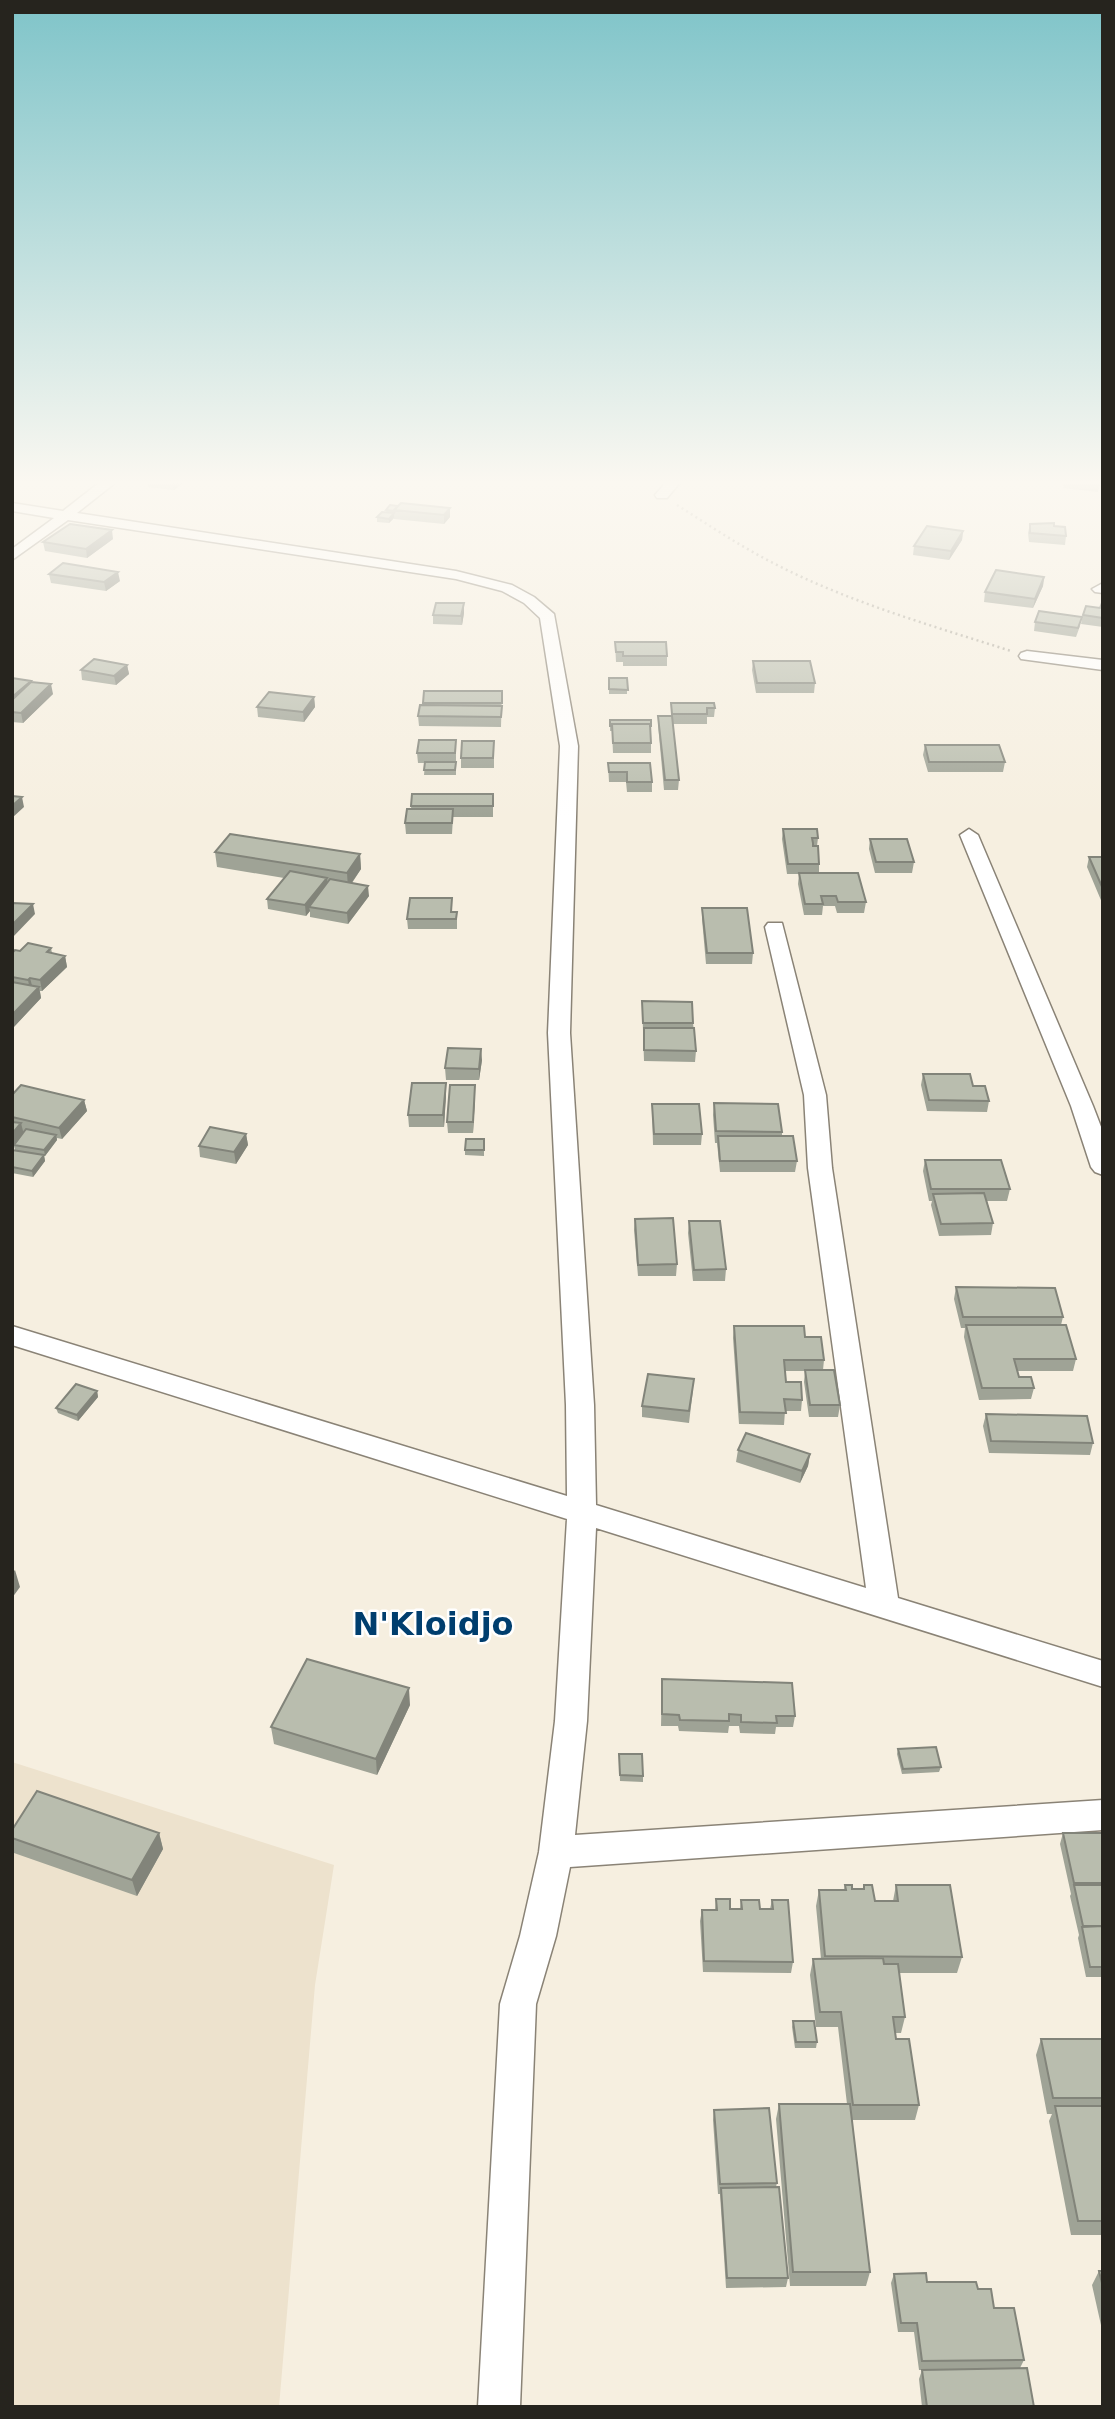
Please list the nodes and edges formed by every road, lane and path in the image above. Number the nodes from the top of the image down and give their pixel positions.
1 (514, 592) edge
2 (839, 592) edge
3 (1027, 656) joint
4 (1103, 665) edge
5 (969, 835) dead end
6 (775, 927) dead end
7 (1103, 1167) edge
8 (12, 1335) edge
9 (582, 1513) junction
10 (884, 1606) junction
11 (1103, 1674) edge
12 (1103, 1815) edge
13 (556, 1852) junction
14 (499, 2407) edge

1 - 9 street
2 - 3 path
3 - 4 street
5 - 7 street
6 - 10 street
8 - 9 street
9 - 10 street
9 - 13 street
10 - 11 street
12 - 13 street
13 - 14 street

